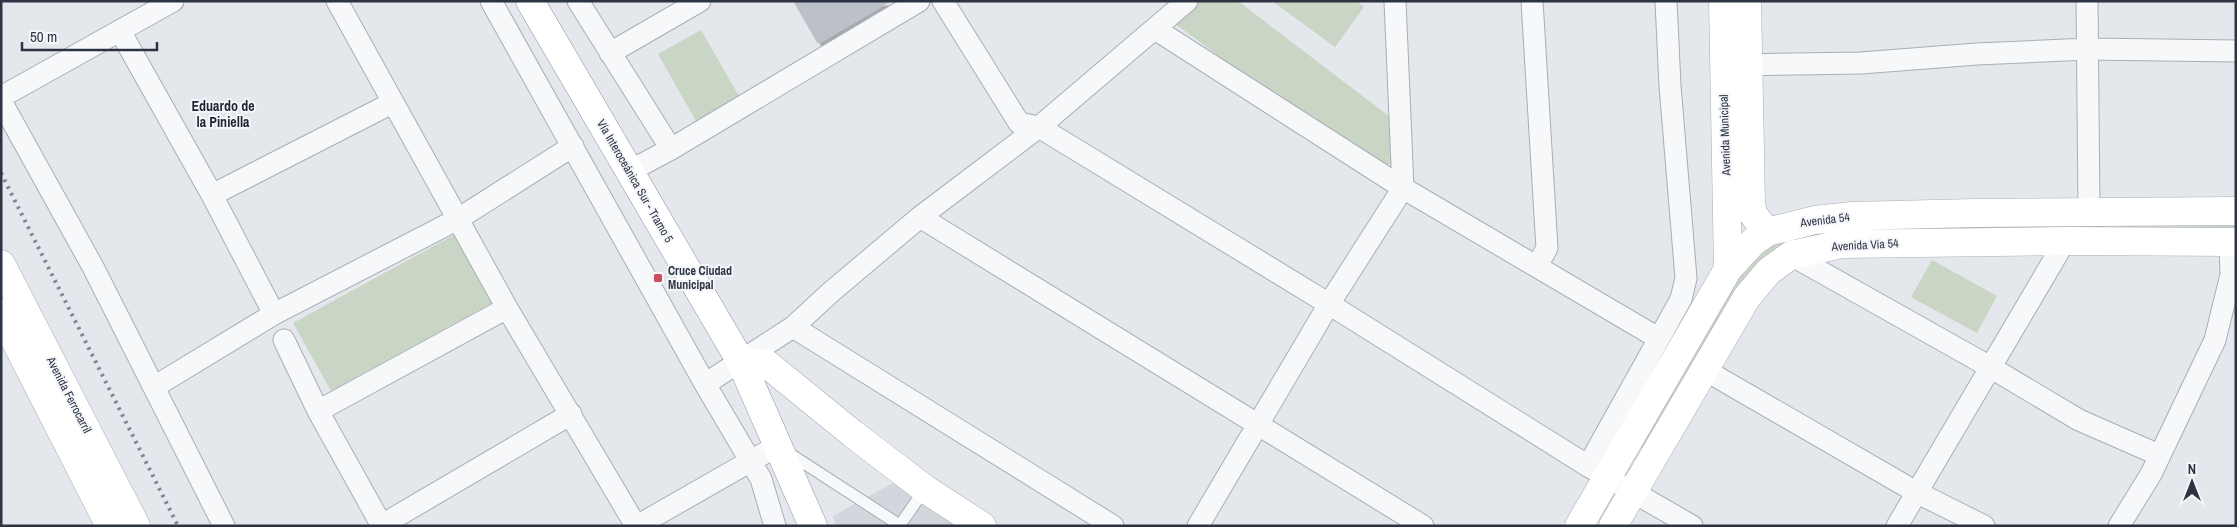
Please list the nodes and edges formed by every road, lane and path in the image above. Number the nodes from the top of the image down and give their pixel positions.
1 (173, 1) edge
2 (337, 1) edge
3 (491, 1) edge
4 (530, 1) edge
5 (578, 1) edge
6 (700, 1) edge
7 (918, 1) edge
8 (943, 1) edge
9 (1187, 1) edge
10 (1395, 1) edge
11 (1532, 1) edge
12 (1666, 1) edge
13 (1723, 1) edge
14 (1747, 1) edge
15 (2087, 1) edge
16 (1155, 29) junction
17 (120, 31) junction
18 (2088, 49) junction
19 (2236, 51) edge
20 (610, 53) junction
21 (1735, 65) junction
22 (1, 99) edge
23 (392, 103) junction
24 (1038, 127) junction
25 (572, 146) junction
26 (670, 149) junction
27 (628, 172) junction
28 (1403, 188) junction
29 (212, 196) junction
30 (2089, 211) junction
31 (2236, 211) edge
32 (920, 217) junction
33 (458, 219) junction
34 (1767, 232) junction
35 (2065, 241) junction
36 (2233, 243) edge
37 (1791, 255) junction
38 (1, 264) edge
39 (1537, 266) junction
40 (1728, 269) junction
41 (1329, 304) junction
42 (507, 308) junction
43 (1, 313) edge
44 (274, 314) junction
45 (793, 327) junction
46 (1658, 338) junction
47 (284, 340) dead end
48 (740, 362) junction
49 (1990, 367) junction
50 (1705, 370) junction
51 (705, 384) junction
52 (154, 387) junction
53 (318, 412) junction
54 (571, 414) junction
55 (1259, 425) junction
56 (777, 446) junction
57 (2159, 455) junction
58 (750, 462) junction
59 (1598, 471) junction
60 (925, 489) junction
61 (1633, 492) junction
62 (1916, 492) junction
63 (900, 525) edge
64 (110, 526) edge
65 (136, 526) edge
66 (224, 526) edge
67 (382, 526) edge
68 (636, 526) edge
69 (775, 526) edge
70 (813, 526) edge
71 (982, 526) edge
72 (1113, 526) edge
73 (1198, 526) edge
74 (1424, 526) edge
75 (1579, 526) edge
76 (1613, 526) edge
77 (1692, 526) edge
78 (1897, 526) edge
79 (1984, 526) edge
80 (2119, 526) edge

1 - 17 street
2 - 23 street
3 - 25 street
4 - 27 main road, Vía Interoceánica Sur - Tramo 5
5 - 20 street
6 - 20 street
7 - 26 street
8 - 24 street
9 - 16 street
10 - 28 street
11 - 39 street
12 - 46 street
13 - 21 main road, Avenida Municipal
14 - 21 main road, Avenida Municipal
15 - 18 street
16 - 24 street
16 - 28 street
17 - 22 street
17 - 29 street
18 - 19 street
18 - 21 street
18 - 30 street
20 - 26 street
21 - 34 main road, Avenida Municipal
21 - 40 main road, Avenida Municipal
22 - 52 street
23 - 29 street
23 - 33 street
24 - 32 street
24 - 41 street
25 - 33 street
25 - 51 street
26 - 27 street
27 - 48 main road, Vía Interoceánica Sur - Tramo 5
28 - 39 street
28 - 41 street
29 - 44 street
30 - 31 main road, Avenida 54
30 - 34 main road, Avenida 54
32 - 45 street
32 - 55 street
33 - 42 street
33 - 44 street
34 - 40 main road, Avenida 54
35 - 36 main road, Avenida Vía 54
35 - 37 main road, Avenida Vía 54
35 - 49 street
36 - 57 street
37 - 49 street
37 - 50 main road, Avenida Vía 54
38 - 65 main road, Avenida Ferrocarril
39 - 46 street
40 - 59 main road, Avenida 54
41 - 55 street
41 - 59 street
42 - 53 street
42 - 54 street
43 - 64 main road, Avenida Ferrocarril
44 - 52 street
45 - 48 street
45 - 72 street
46 - 59 street
47 - 53 street
48 - 51 street
48 - 56 main road, Vía Interoceánica Sur - Tramo 5
48 - 60 main road
49 - 57 street
49 - 62 street
50 - 61 main road, Avenida Vía 54
50 - 62 street
51 - 58 street
52 - 66 street
53 - 67 street
54 - 67 street
54 - 68 street
55 - 73 street
55 - 74 street
56 - 58 street
56 - 63 lane
56 - 70 main road, Vía Interoceánica Sur - Tramo 5
57 - 80 street
58 - 68 street
58 - 69 street
59 - 61 street
59 - 75 main road, Avenida 54
60 - 63 lane
60 - 71 main road
61 - 76 main road, Avenida Vía 54
61 - 77 street
62 - 78 street
62 - 79 street

